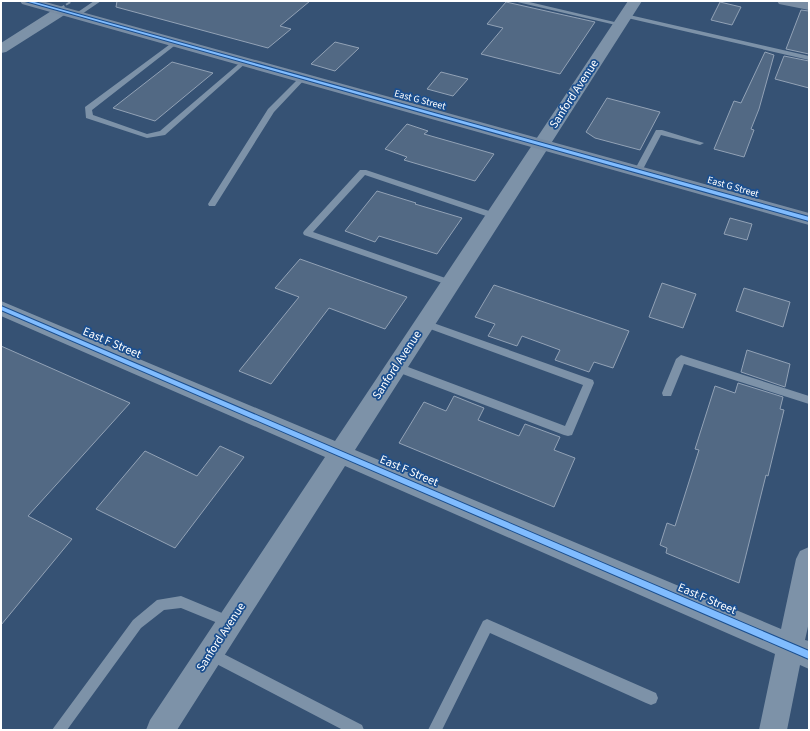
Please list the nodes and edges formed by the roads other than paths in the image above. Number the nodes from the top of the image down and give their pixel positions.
1 (26, 1) edge
2 (98, 1) edge
3 (516, 1) edge
4 (784, 1) edge
5 (809, 6) edge
6 (69, 13) junction
7 (627, 14) edge
8 (175, 42) junction
9 (1, 49) edge
10 (809, 58) edge
11 (244, 62) junction
12 (302, 78) junction
13 (700, 143) dead end
14 (542, 144) junction
15 (638, 171) junction
16 (212, 204) dead end
17 (495, 216) junction
18 (809, 219) edge
19 (451, 283) junction
20 (1, 308) edge
21 (425, 324) junction
22 (396, 367) junction
23 (667, 393) dead end
24 (809, 400) edge
25 (340, 453) junction
26 (809, 559) edge
27 (230, 622) junction
28 (799, 651) edge
29 (210, 653) junction
30 (651, 698) dead end
31 (59, 730) edge
32 (160, 730) edge
33 (357, 730) edge
34 (435, 730) edge
35 (773, 730) edge

1 - 6 street, East G Street
2 - 6 lane
3 - 7 lane
4 - 5 street
6 - 8 street, East G Street
6 - 9 street
7 - 10 lane
7 - 14 street, Sanford Avenue
8 - 11 street, East G Street
8 - 11 lane
11 - 12 street, East G Street
12 - 14 street, East G Street
12 - 16 lane
13 - 15 lane
14 - 15 street, East G Street
14 - 17 street, Sanford Avenue
15 - 18 street, East G Street
17 - 19 street, Sanford Avenue
17 - 19 lane
19 - 21 street, Sanford Avenue
20 - 25 street, East F Street
21 - 22 street, Sanford Avenue
21 - 22 lane
22 - 25 street, Sanford Avenue
23 - 24 lane
25 - 27 street, Sanford Avenue
25 - 28 street, East F Street
26 - 28 street
27 - 29 street, Sanford Avenue
27 - 31 lane
28 - 35 street
29 - 32 street, Sanford Avenue
29 - 33 lane
30 - 34 lane

